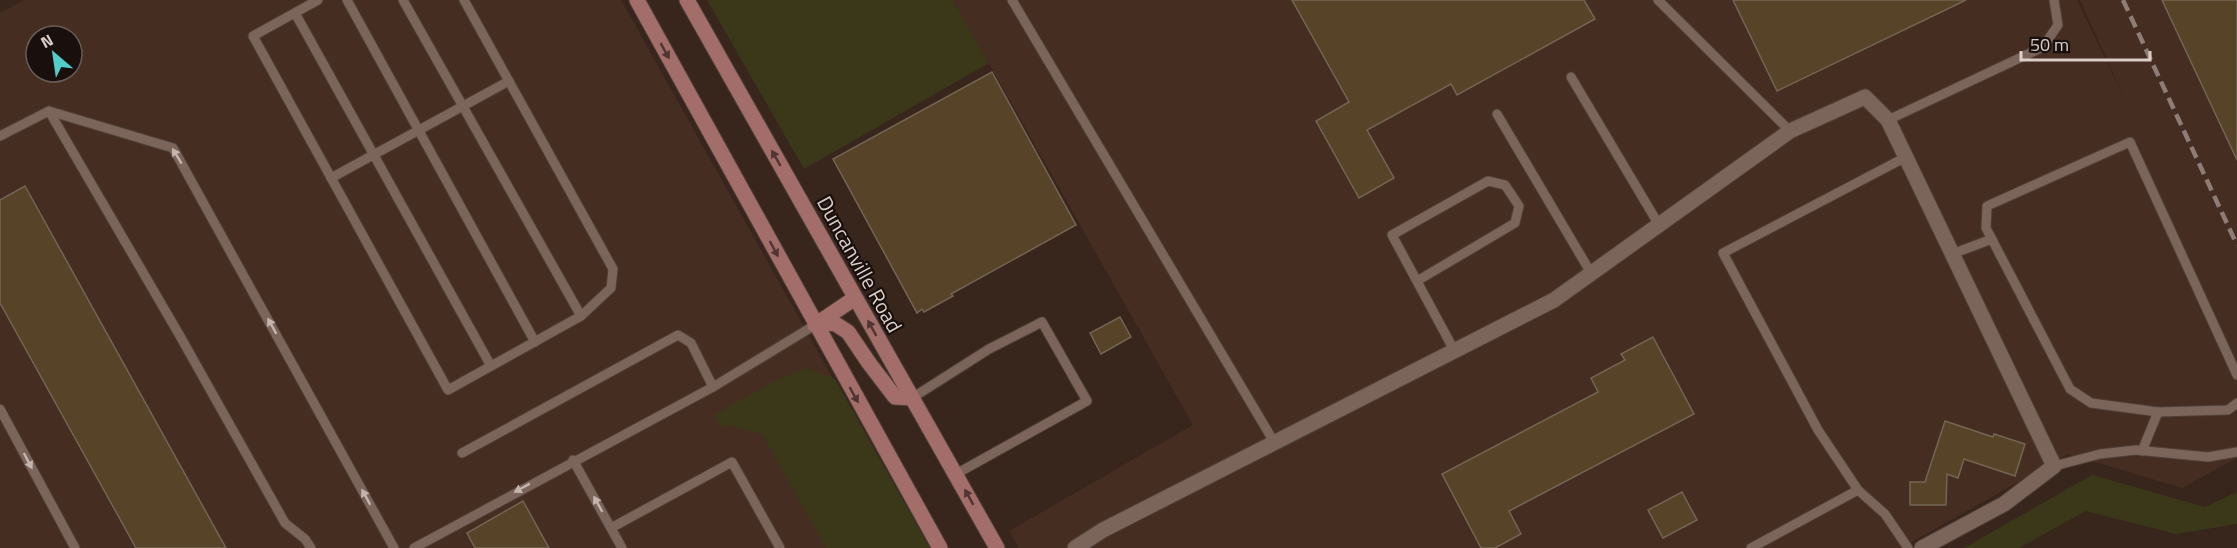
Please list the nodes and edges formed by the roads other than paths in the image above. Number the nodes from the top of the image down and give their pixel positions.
1 (318, 0) edge
2 (347, 0) edge
3 (403, 0) edge
4 (465, 0) edge
5 (637, 0) edge
6 (687, 0) edge
7 (1012, 0) edge
8 (1658, 0) edge
9 (2054, 0) edge
10 (294, 13) junction
11 (1571, 77) dead end
12 (509, 81) junction
13 (463, 106) junction
14 (49, 111) junction
15 (1497, 114) dead end
16 (1888, 120) junction
17 (419, 130) junction
18 (1790, 131) junction
19 (0, 136) edge
20 (373, 155) junction
21 (1906, 157) junction
22 (331, 178) junction
23 (1659, 225) junction
24 (1992, 239) junction
25 (1952, 254) junction
26 (1591, 273) junction
27 (1417, 281) junction
28 (855, 298) junction
29 (581, 316) junction
30 (815, 325) junction
31 (535, 342) junction
32 (1454, 350) junction
33 (491, 366) junction
34 (2237, 375) edge
35 (712, 387) junction
36 (912, 398) junction
37 (2237, 403) edge
38 (0, 409) edge
39 (2158, 412) junction
40 (1274, 442) junction
41 (2142, 451) junction
42 (2237, 452) edge
43 (462, 453) dead end
44 (573, 460) junction
45 (2054, 466) junction
46 (956, 474) junction
47 (1858, 490) junction
48 (610, 528) junction
49 (75, 548) edge
50 (311, 548) edge
51 (394, 548) edge
52 (414, 548) edge
53 (622, 548) edge
54 (780, 548) edge
55 (940, 548) edge
56 (997, 548) edge
57 (1075, 548) edge
58 (1751, 548) edge
59 (1908, 548) edge
60 (1922, 548) edge

1 - 10 lane
2 - 17 lane
3 - 13 lane
4 - 12 lane
5 -> 30 main road
28 -> 6 main road, Duncanville Road
7 - 40 lane
8 - 18 lane
9 - 16 lane
10 - 20 lane
10 - 22 lane
11 - 23 lane
12 - 13 lane
12 - 29 lane
13 - 17 lane
13 - 29 lane
14 - 19 lane
14 - 50 lane
51 -> 14 lane
15 - 26 lane
16 - 18 street
16 - 21 street
17 - 20 lane
17 - 31 lane
18 - 23 street
20 - 22 lane
20 - 33 lane
21 - 25 street
21 - 47 lane
22 - 33 lane
23 - 26 street
24 - 25 lane
24 - 34 lane
24 - 39 lane
25 - 45 street
26 - 32 street
27 - 27 lane
27 - 32 lane
28 - 30 main road
36 -> 28 main road, Duncanville Road
29 - 31 lane
30 - 35 lane
30 - 36 main road
30 -> 55 main road
31 - 33 lane
32 - 40 street
35 - 43 lane
35 - 44 lane
36 - 46 main road, Duncanville Road
36 - 46 lane
37 - 39 lane
38 -> 49 lane
39 - 41 lane
40 - 57 street
41 - 42 lane
41 - 45 lane
48 -> 44 lane
44 -> 52 lane
45 - 60 street
56 -> 46 main road, Duncanville Road
47 - 58 lane
47 - 59 lane
48 - 53 lane
48 - 54 lane

